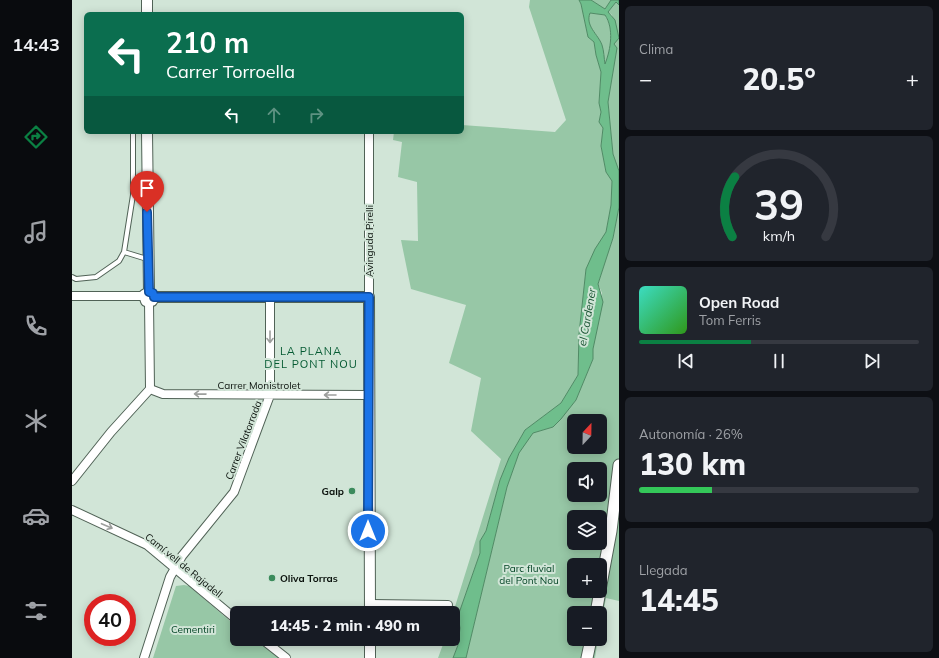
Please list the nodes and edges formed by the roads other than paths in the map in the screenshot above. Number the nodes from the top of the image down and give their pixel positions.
1 (147, 0) edge
2 (147, 12) edge
3 (133, 134) edge
4 (147, 134) edge
5 (369, 134) edge
6 (124, 252) junction
7 (147, 259) junction
8 (72, 277) edge
9 (72, 296) edge
10 (149, 297) junction
11 (369, 297) junction
12 (270, 298) junction
13 (150, 389) junction
14 (270, 395) junction
15 (369, 395) junction
16 (619, 465) edge
17 (72, 481) edge
18 (72, 510) edge
19 (606, 558) edge
20 (175, 568) junction
21 (448, 605) dead end
22 (370, 606) edge
23 (422, 606) edge
24 (230, 614) edge
25 (271, 646) edge
26 (370, 646) edge
27 (590, 646) edge
28 (144, 658) edge
29 (286, 658) edge
30 (370, 658) edge
31 (588, 658) edge

1 - 2 street
3 - 6 lane
4 - 7 street
5 - 11 street, Avinguda Pirelli
6 - 7 lane
6 - 8 lane
7 - 10 street
9 - 10 street
10 - 12 street
10 - 13 street
11 - 12 street
11 - 15 street, Avinguda Pirelli
12 -> 14 street, Carrer Vilatorrada
14 -> 13 street, Carrer Monistrolet
13 - 17 street
15 -> 14 street, Carrer Monistrolet
14 - 20 street, Carrer Vilatorrada
15 - 22 street, Avinguda Pirelli
16 - 19 main road
18 -> 20 street, Camí vell de Rajadell
20 - 24 street, Camí vell de Rajadell
20 - 28 street, Carrer Vilatorrada
21 - 23 street
25 - 29 street
26 - 30 street
27 - 31 main road

